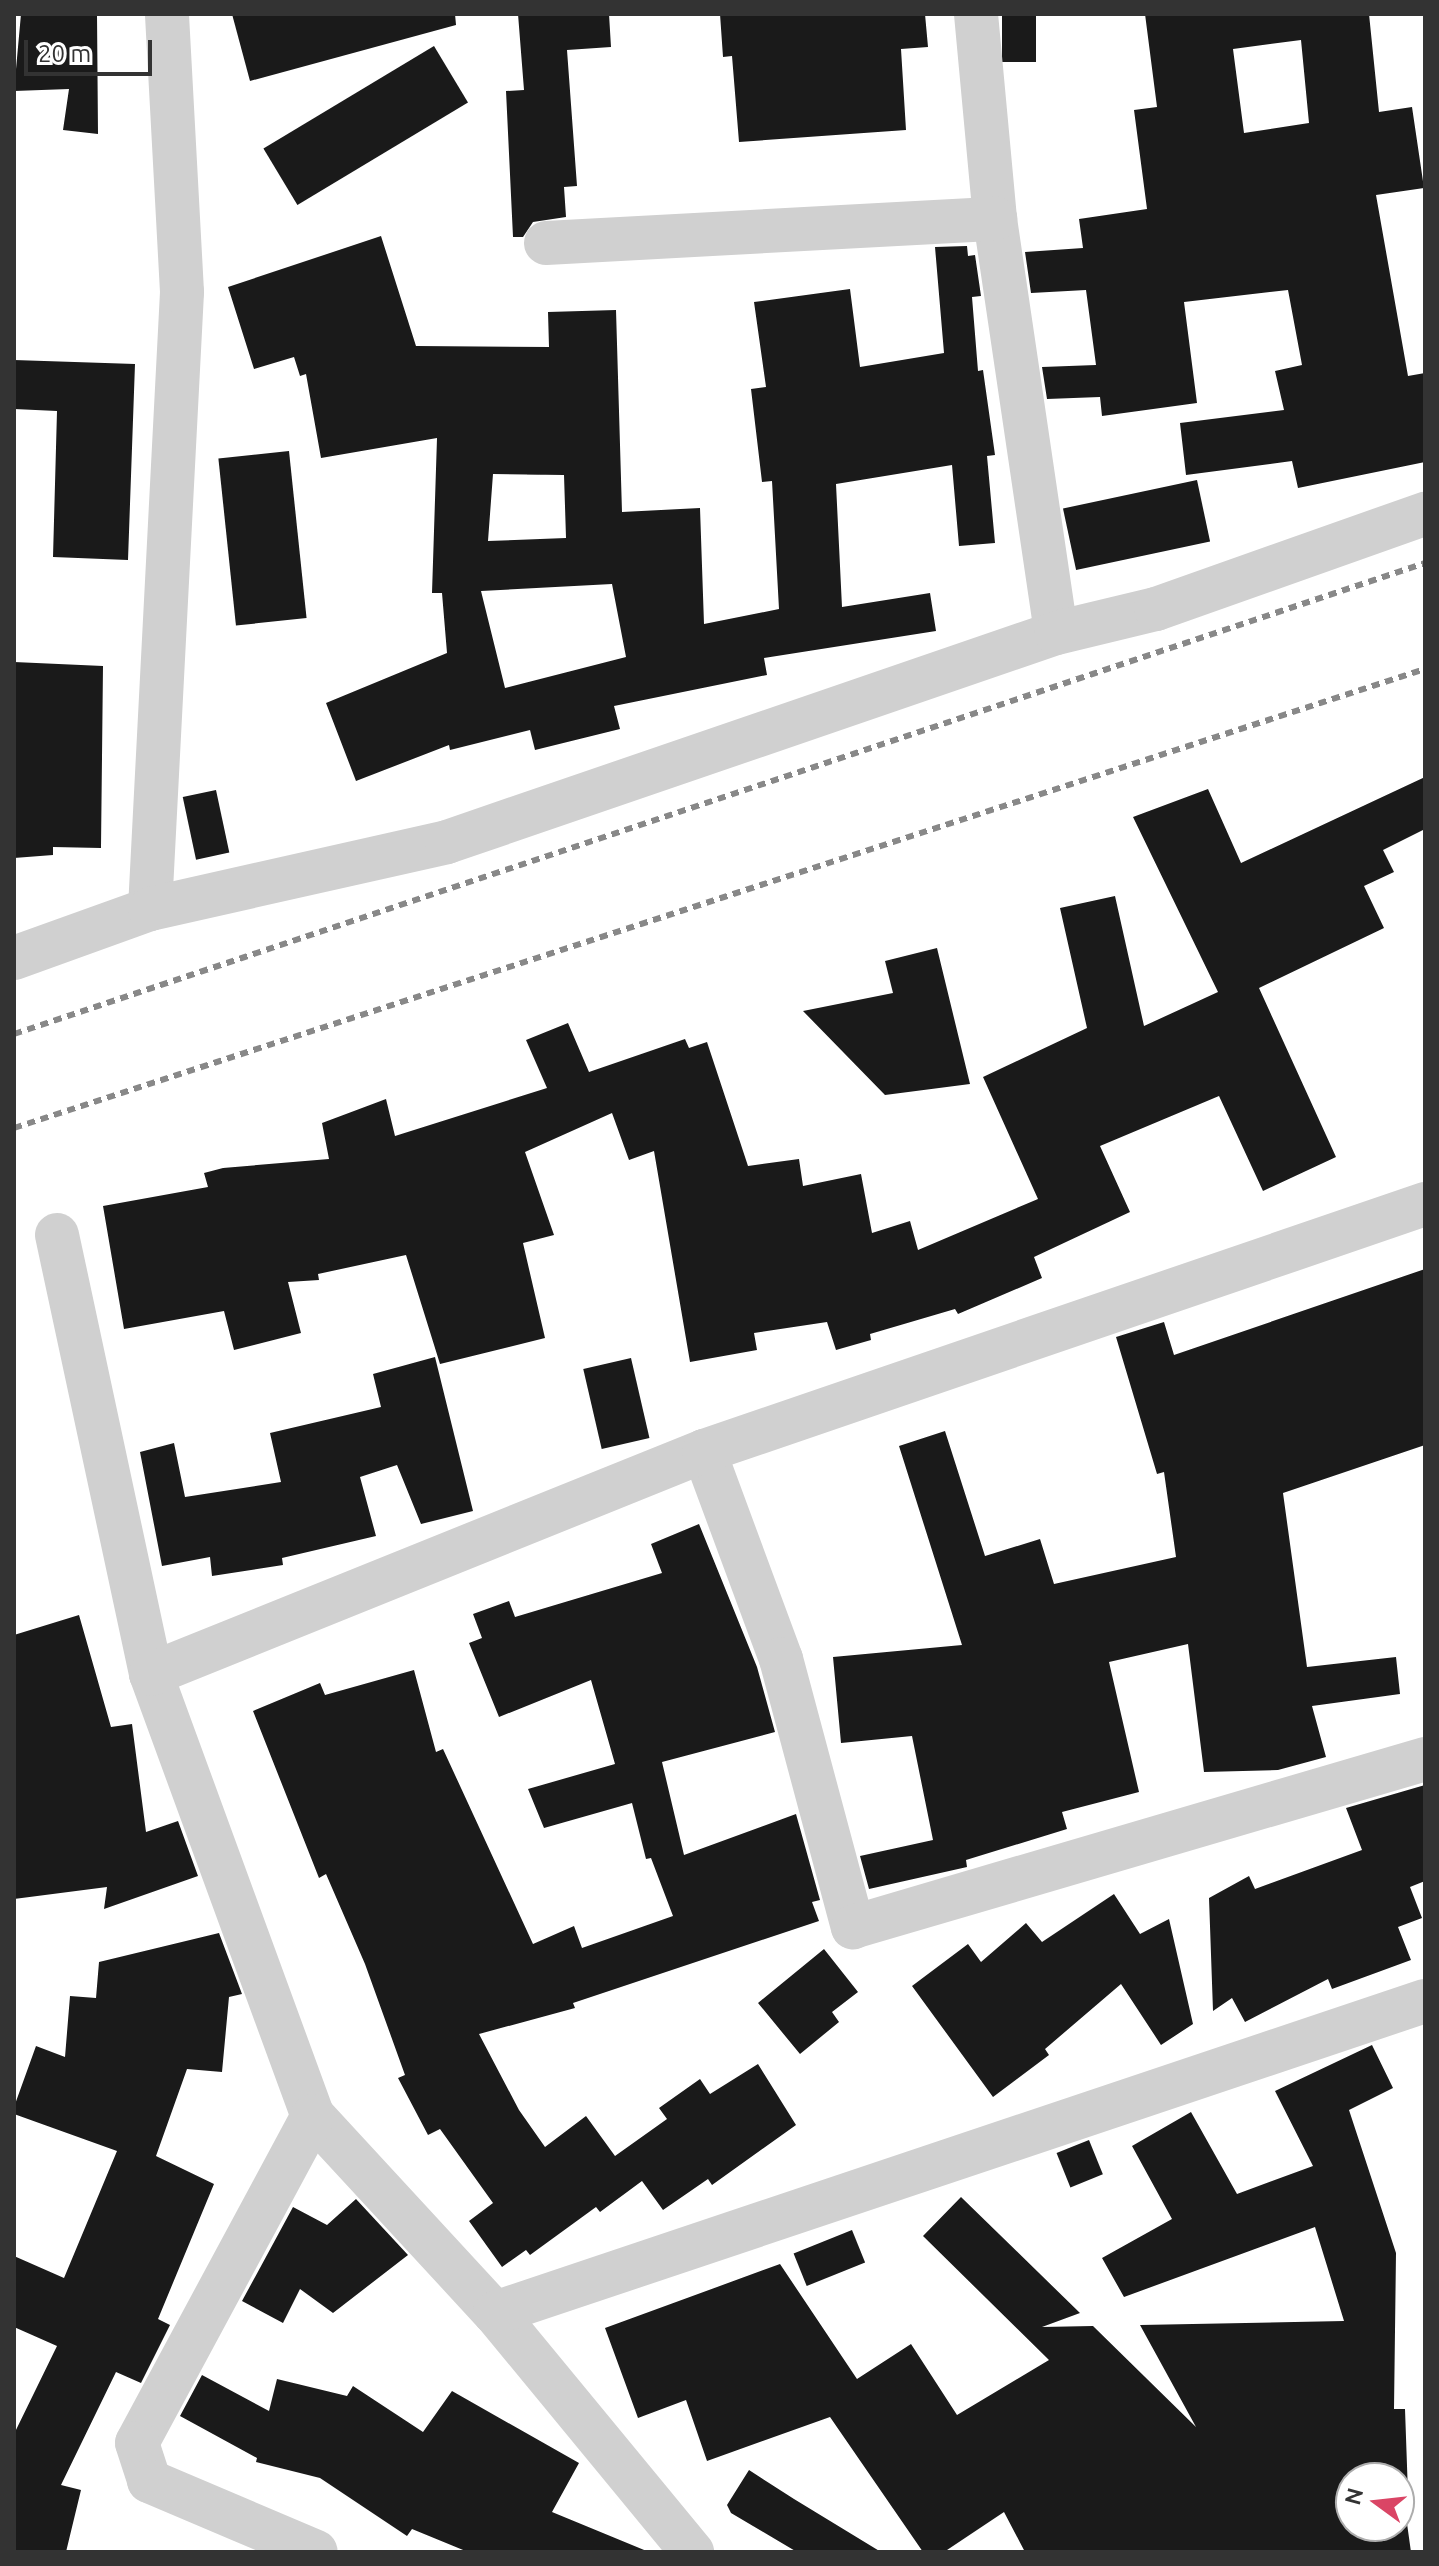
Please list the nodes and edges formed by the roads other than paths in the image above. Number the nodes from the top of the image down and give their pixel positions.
1 (167, 14) edge
2 (976, 14) edge
3 (995, 219) junction
4 (546, 243) dead end
5 (1425, 514) edge
6 (1056, 633) junction
7 (150, 909) junction
8 (14, 958) edge
9 (1425, 1204) edge
10 (57, 1235) dead end
11 (704, 1451) junction
12 (151, 1674) junction
13 (1425, 1759) edge
14 (1425, 2001) edge
15 (313, 2116) junction
16 (495, 2313) junction
17 (316, 2552) edge
18 (692, 2552) edge

1 - 7 street
2 - 3 street
3 - 4 street
3 - 6 street
5 - 6 street
6 - 7 street
7 - 8 street
9 - 11 street
10 - 12 street
11 - 12 street
11 - 13 street
12 - 15 street
14 - 16 street
15 - 16 street
15 - 17 street
16 - 18 street

